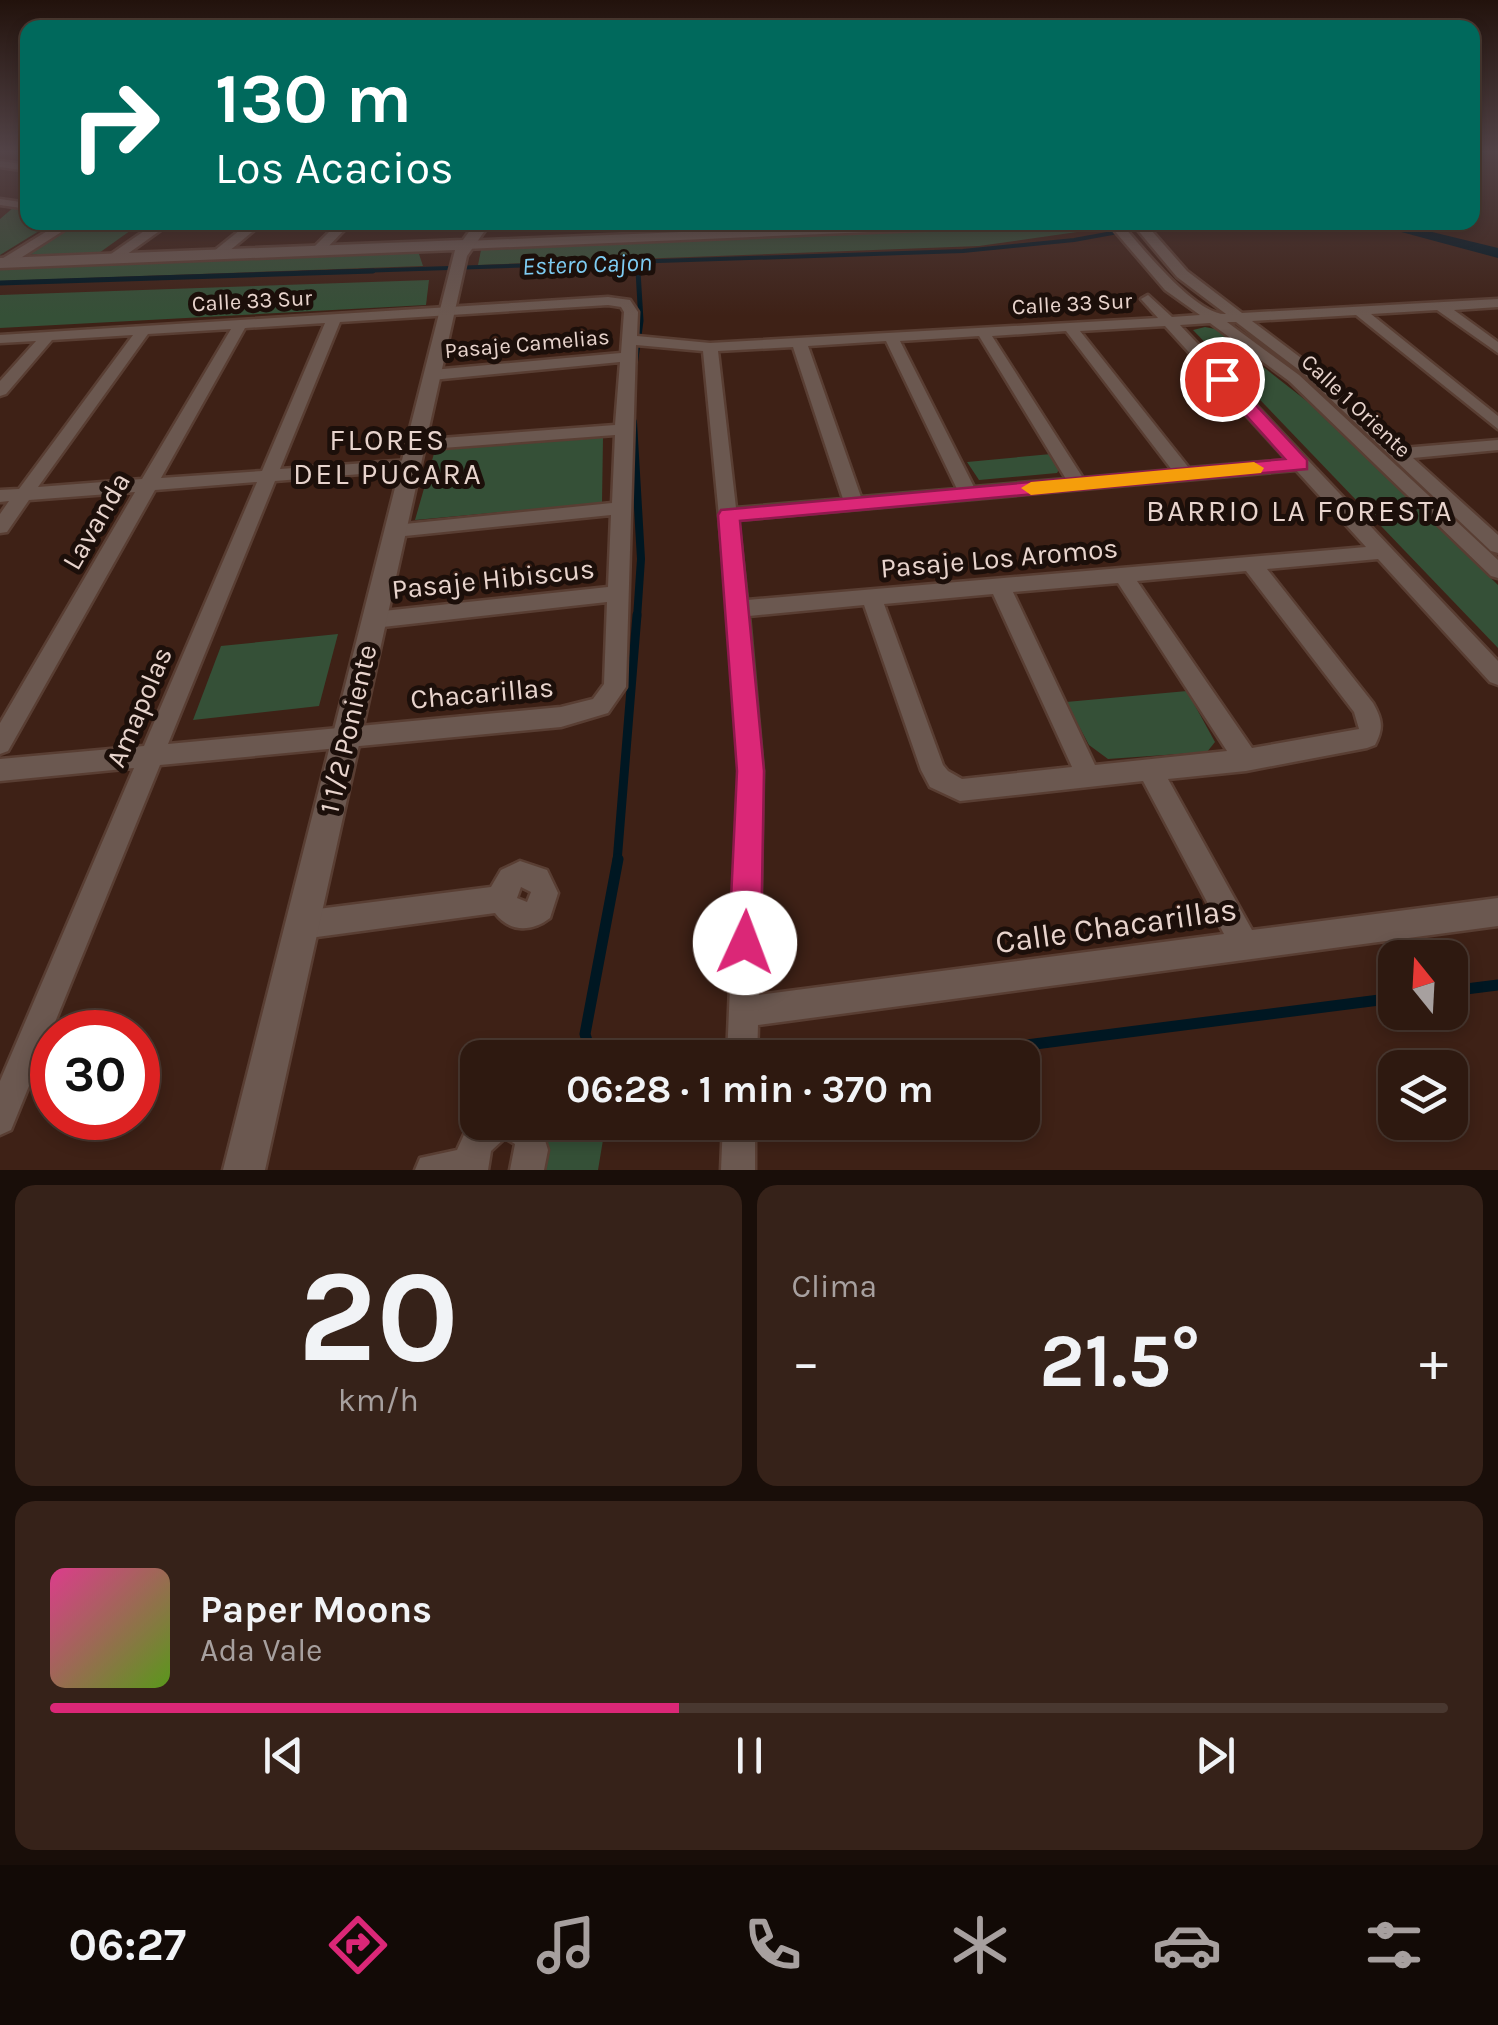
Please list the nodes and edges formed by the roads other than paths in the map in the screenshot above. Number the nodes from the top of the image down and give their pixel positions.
1 (58, 230) edge
2 (155, 230) edge
3 (248, 230) edge
4 (338, 230) edge
5 (478, 230) edge
6 (581, 230) edge
7 (670, 230) edge
8 (742, 230) edge
9 (1120, 230) edge
10 (1143, 230) edge
11 (666, 238) junction
12 (574, 241) junction
13 (318, 250) junction
14 (462, 250) junction
15 (218, 254) junction
16 (115, 258) junction
17 (2, 263) edge
18 (1148, 299) dead end
19 (449, 300) junction
20 (1498, 303) edge
21 (1440, 306) junction
22 (1358, 311) junction
23 (1240, 318) junction
24 (334, 319) junction
25 (1213, 320) junction
26 (1170, 322) junction
27 (240, 324) junction
28 (1070, 327) junction
29 (144, 330) junction
30 (982, 332) junction
31 (48, 336) junction
32 (891, 337) junction
33 (0, 339) edge
34 (648, 342) joint
35 (799, 342) junction
36 (710, 346) junction
37 (626, 348) junction
38 (1498, 349) edge
39 (432, 376) junction
40 (0, 391) edge
41 (1498, 424) edge
42 (622, 429) junction
43 (1498, 445) edge
44 (1399, 454) junction
45 (413, 455) junction
46 (1300, 464) junction
47 (1184, 474) junction
48 (269, 475) junction
49 (1078, 484) junction
50 (148, 485) junction
51 (24, 494) junction
52 (968, 494) junction
53 (0, 496) edge
54 (854, 504) junction
55 (621, 508) junction
56 (729, 515) junction
57 (0, 528) edge
58 (395, 531) junction
59 (1497, 544) edge
60 (1383, 552) junction
61 (1251, 563) junction
62 (1498, 570) edge
63 (1124, 574) junction
64 (1000, 586) junction
65 (618, 593) junction
66 (871, 597) junction
67 (738, 609) junction
68 (374, 620) junction
69 (1498, 676) edge
70 (346, 736) junction
71 (0, 744) edge
72 (152, 754) junction
73 (1246, 760) junction
74 (0, 770) edge
75 (1150, 770) junction
76 (1088, 777) junction
77 (502, 899) dead end
78 (1498, 912) edge
79 (302, 924) junction
80 (1244, 944) junction
81 (743, 1012) junction
82 (742, 1040) edge
83 (0, 1118) edge
84 (478, 1140) edge
85 (530, 1140) edge
86 (739, 1140) edge
87 (470, 1167) edge
88 (244, 1170) edge
89 (432, 1170) edge
90 (527, 1170) edge
91 (738, 1170) edge

1 - 17 street
2 - 16 street
3 - 15 street
4 - 13 street
5 - 14 street
6 - 12 street
7 - 11 street
8 - 11 street
9 - 25 street, Calle 1 Oriente
10 - 23 street, Calle 1 Oriente
11 - 12 street
12 - 14 street
13 - 14 street
13 - 15 street
14 - 19 street, 1 1/2 Poniente
15 - 16 street
16 - 17 street
18 - 26 street
19 - 24 street, Calle 33 Sur
19 - 37 street, Calle 33 Sur
19 - 39 street, 1 1/2 Poniente
20 - 21 street, Calle 33 Sur
21 - 22 street, Calle 33 Sur
21 - 38 street
22 - 23 street, Calle 33 Sur
22 - 41 street
23 - 25 street, Calle 33 Sur
23 - 44 street, Calle 1 Oriente
24 - 27 street, Calle 33 Sur
24 - 48 street, Amapolas
25 - 26 street, Calle 33 Sur
25 - 62 street, Calle 1 Oriente
26 - 28 street, Calle 33 Sur
26 - 46 street
27 - 29 street, Calle 33 Sur
27 - 50 street, Lavanda
28 - 30 street, Calle 33 Sur
28 - 47 street
29 - 31 street, Calle 33 Sur
29 - 51 street
30 - 32 street, Calle 33 Sur
30 - 49 street
31 - 33 street, Calle 33 Sur
31 - 40 street
32 - 35 street, Calle 33 Sur
32 - 52 street
34 - 36 street, Calle 33 Sur
34 - 37 street, Pasaje Camelias
35 - 36 street, Calle 33 Sur
35 - 54 street
36 - 56 street
37 - 39 street, Pasaje Camelias
37 - 42 street
39 - 45 street, 1 1/2 Poniente
42 - 45 street
42 - 55 street
43 - 44 street
44 - 59 street, Calle 1 Oriente
45 - 48 street
45 - 58 street, 1 1/2 Poniente
46 - 47 street
46 - 60 street
47 - 49 street
48 - 50 street
48 - 72 street, Amapolas
49 - 52 street
50 - 51 street
50 - 71 street, Lavanda
51 - 53 street
51 - 57 street
52 - 54 street
54 - 56 street
55 - 58 street
55 - 65 street
56 - 67 street
58 - 68 street, 1 1/2 Poniente
60 - 61 street, Pasaje Los Aromos
60 - 69 street
61 - 63 street, Pasaje Los Aromos
61 - 73 street
63 - 64 street, Pasaje Los Aromos
63 - 73 street
64 - 66 street, Pasaje Los Aromos
64 - 76 street
65 - 68 street, Pasaje Hibiscus
65 - 70 street, Chacarillas
66 - 67 street, Pasaje Los Aromos
66 - 76 street
67 - 81 street
68 - 70 street, 1 1/2 Poniente
70 - 72 street, Chacarillas
70 - 79 street, 1 1/2 Poniente
72 - 74 street, Chacarillas
72 - 83 street, Amapolas
73 - 75 street
75 - 76 street
75 - 80 street
77 - 79 street
78 - 80 street, Calle Chacarillas
79 - 88 street, 1 1/2 Poniente
80 - 81 street, Calle Chacarillas
81 - 82 street
84 - 87 street
85 - 90 street
86 - 91 street
87 - 89 street

